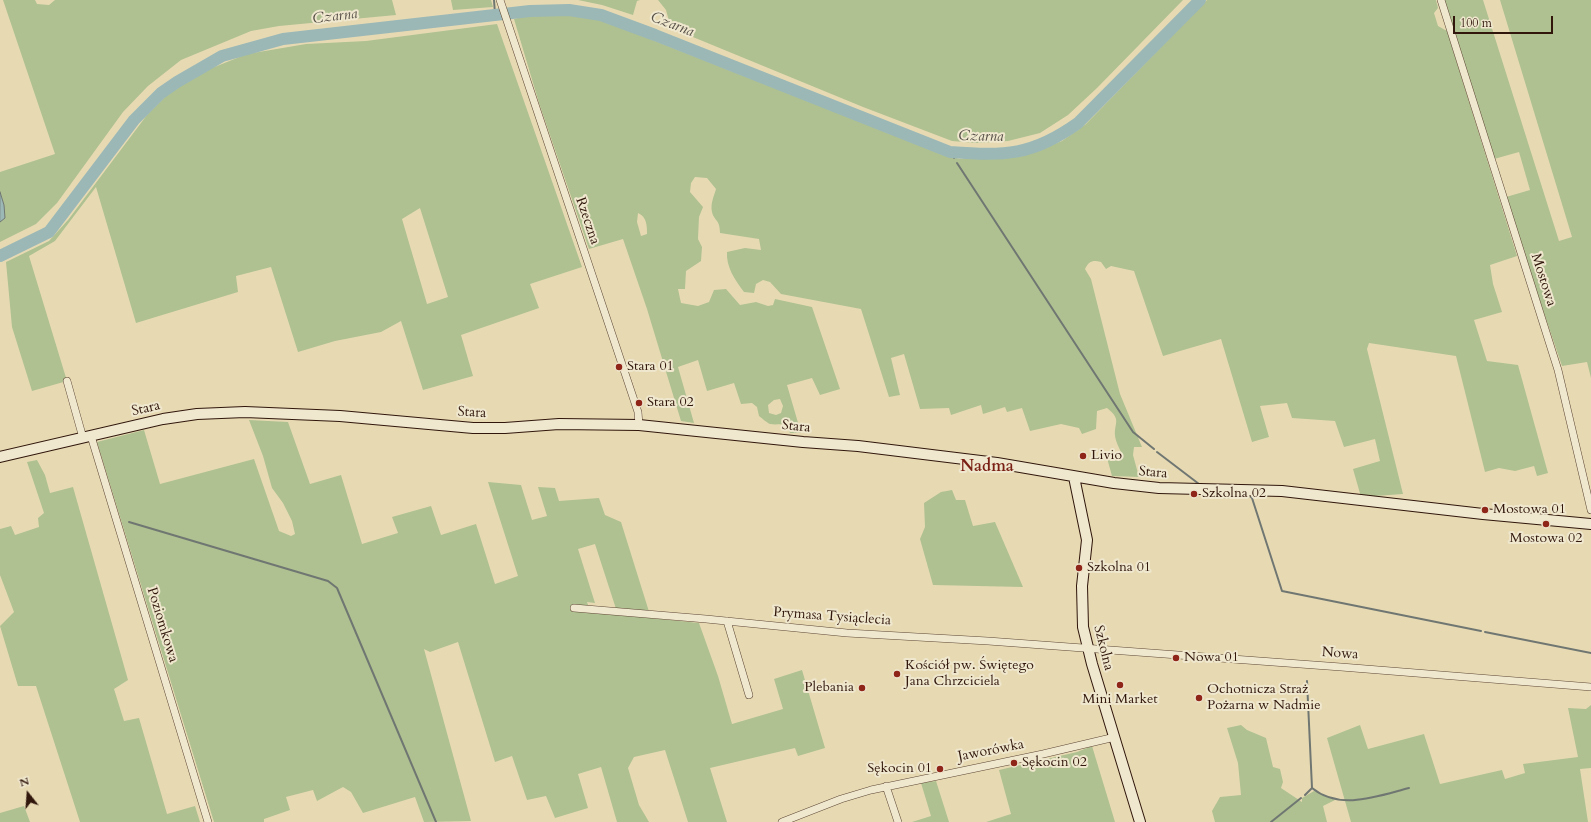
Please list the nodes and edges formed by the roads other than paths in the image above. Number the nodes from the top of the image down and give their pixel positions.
1 (1441, 0) edge
2 (501, 2) edge
3 (67, 381) dead end
4 (639, 426) junction
5 (87, 437) junction
6 (0, 457) edge
7 (1074, 477) junction
8 (1591, 510) edge
9 (1591, 524) edge
10 (574, 608) dead end
11 (727, 621) junction
12 (1087, 649) junction
13 (1591, 687) edge
14 (749, 695) dead end
15 (1114, 737) junction
16 (886, 786) junction
17 (208, 822) edge
18 (782, 822) edge
19 (898, 822) edge
20 (1140, 822) edge

1 - 8 street, Mostowa
2 - 4 street, Rzeczna
3 - 5 street, Poziomkowa
4 - 5 street, Stara
4 - 7 street, Stara
5 - 6 street, Stara
5 - 17 street, Poziomkowa
7 - 9 street, Stara
7 - 12 street, Szkolna
10 - 11 street, Prymasa Tysiąclecia
11 - 12 street, Prymasa Tysiąclecia
11 - 14 street
12 - 13 street, Nowa
12 - 15 street, Szkolna
15 - 16 street, Jaworówka
15 - 20 street, Szkolna
16 - 18 street, Jaworówka
16 - 19 street

